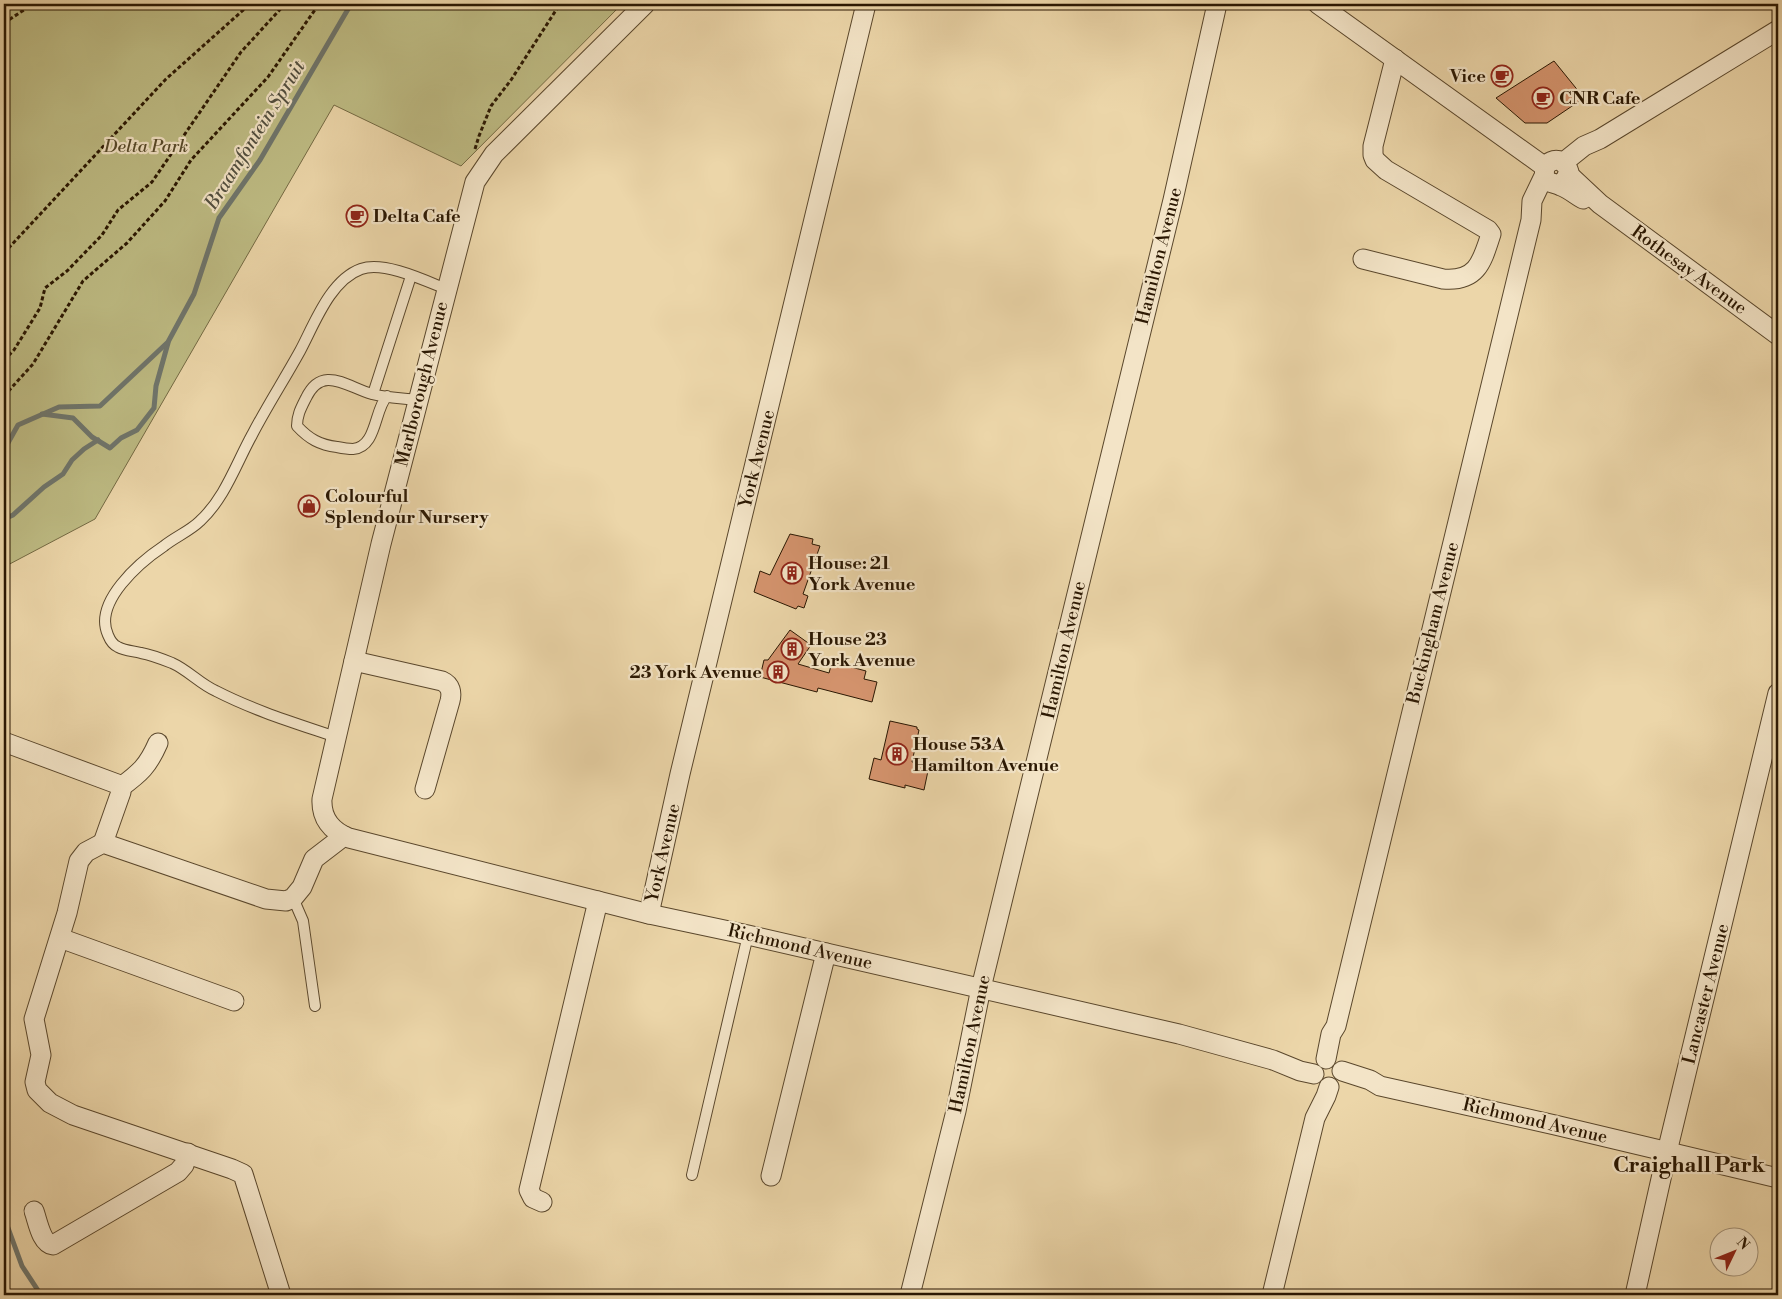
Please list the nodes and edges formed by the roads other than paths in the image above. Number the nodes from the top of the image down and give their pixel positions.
1 (645, 4) edge
2 (866, 4) edge
3 (1217, 4) edge
4 (1318, 4) edge
5 (1778, 30) edge
6 (1395, 59) junction
7 (1558, 174) junction
8 (1363, 260) dead end
9 (411, 276) junction
10 (446, 289) junction
11 (1778, 335) edge
12 (373, 394) junction
13 (387, 396) junction
14 (418, 400) junction
15 (354, 661) junction
16 (1778, 693) edge
17 (336, 737) junction
18 (4, 742) edge
19 (158, 743) dead end
20 (121, 787) junction
21 (424, 789) dead end
22 (337, 831) junction
23 (103, 842) junction
24 (293, 898) junction
25 (598, 901) junction
26 (649, 914) junction
27 (748, 935) junction
28 (60, 938) junction
29 (826, 953) junction
30 (981, 988) junction
31 (234, 1000) dead end
32 (314, 1006) dead end
33 (1327, 1072) junction
34 (1668, 1152) junction
35 (188, 1153) junction
36 (692, 1175) dead end
37 (771, 1176) dead end
38 (1778, 1178) edge
39 (542, 1202) dead end
40 (34, 1211) dead end
41 (281, 1295) edge
42 (910, 1295) edge
43 (1272, 1295) edge
44 (1635, 1295) edge

1 - 10 street, Marlborough Avenue
2 - 26 street, York Avenue
3 - 30 street, Hamilton Avenue
4 - 6 street, Rothesay Avenue
5 - 7 street, Buckingham Avenue
6 - 7 street, Rothesay Avenue
6 - 8 street
7 - 11 street, Rothesay Avenue
7 - 33 street, Buckingham Avenue
9 - 10 lane
9 - 12 lane
9 - 17 lane
10 - 14 street, Marlborough Avenue
12 - 13 lane
12 - 13 lane
13 - 14 lane
14 - 15 street, Marlborough Avenue
15 - 17 street, Marlborough Avenue
15 - 21 street
16 - 34 street, Lancaster Avenue
17 - 22 street, Marlborough Avenue
18 - 20 street
19 - 20 street
20 - 23 street
22 - 24 street
22 - 25 street, Richmond Avenue
23 - 24 street
23 - 28 street
24 - 32 lane
25 - 26 street, Richmond Avenue
25 - 39 street
26 - 27 street, Richmond Avenue
27 - 29 street, Richmond Avenue
27 - 36 lane
28 - 31 street
28 - 35 street
29 - 30 street, Richmond Avenue
29 - 37 street
30 - 33 street, Richmond Avenue
30 - 42 street, Hamilton Avenue
33 - 34 street, Richmond Avenue
33 - 43 street, Buckingham Avenue
34 - 38 street, Richmond Avenue
34 - 44 street, Lancaster Avenue
35 - 40 street
35 - 41 street

